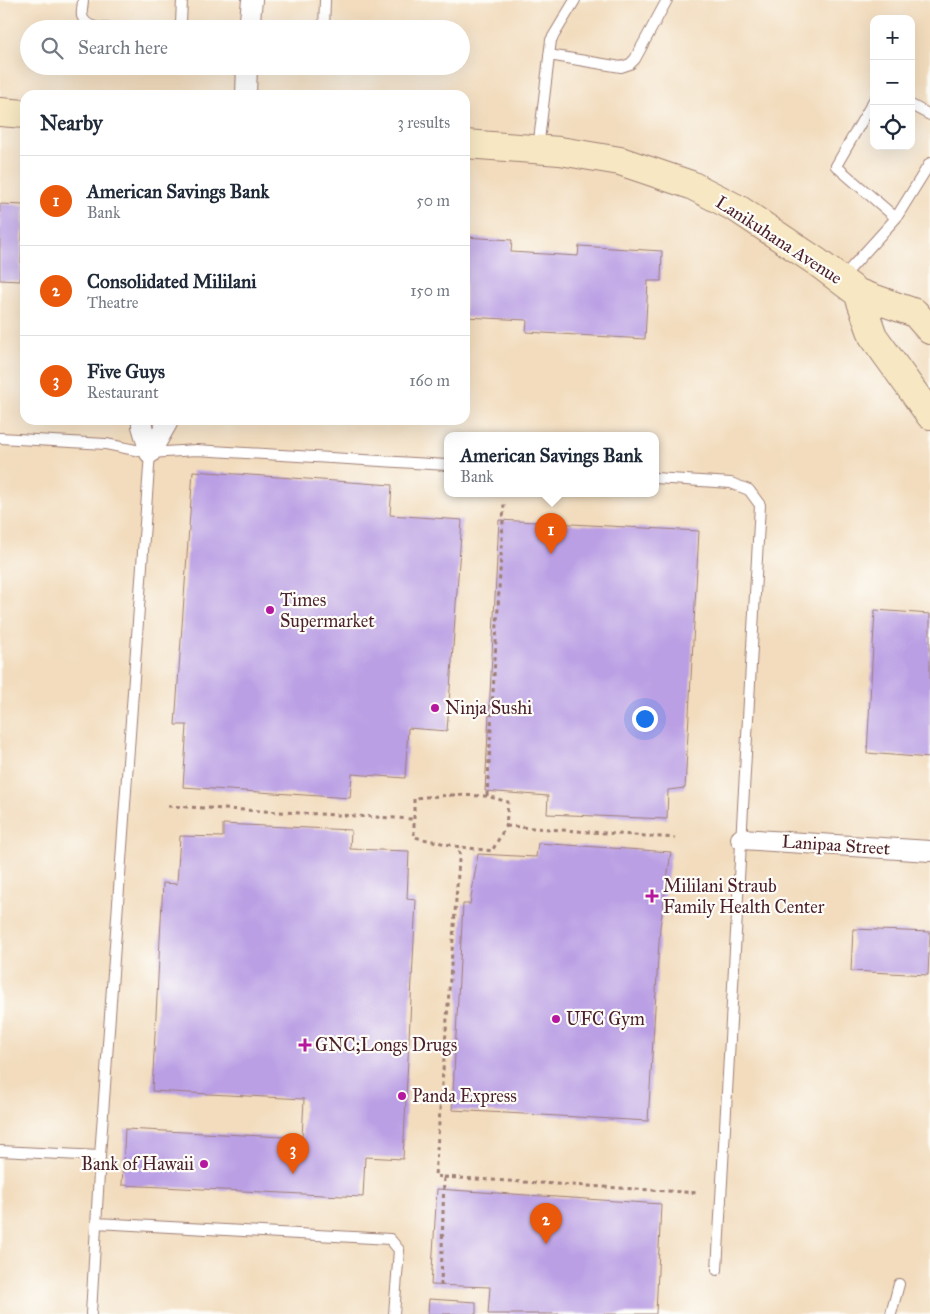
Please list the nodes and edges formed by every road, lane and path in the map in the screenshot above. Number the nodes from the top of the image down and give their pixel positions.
1 (83, 0) edge
2 (182, 0) edge
3 (252, 0) edge
4 (325, 0) edge
5 (575, 0) edge
6 (667, 0) edge
7 (84, 20) edge
8 (181, 20) edge
9 (251, 20) edge
10 (324, 20) edge
11 (549, 56) junction
12 (246, 75) edge
13 (246, 90) edge
14 (871, 105) edge
15 (915, 107) edge
16 (0, 112) edge
17 (20, 114) edge
18 (930, 115) edge
19 (470, 144) edge
20 (538, 150) junction
21 (930, 163) edge
22 (896, 218) junction
23 (849, 286) junction
24 (930, 330) edge
25 (930, 415) edge
26 (142, 425) edge
27 (166, 425) edge
28 (0, 438) edge
29 (150, 453) junction
30 (444, 465) edge
31 (659, 478) edge
32 (504, 504) dead end
33 (487, 796) junction
34 (168, 806) dead end
35 (413, 819) junction
36 (506, 826) junction
37 (675, 838) dead end
38 (742, 839) junction
39 (460, 847) junction
40 (930, 851) edge
41 (0, 1151) edge
42 (100, 1156) junction
43 (444, 1177) junction
44 (698, 1193) dead end
45 (96, 1223) junction
46 (717, 1270) dead end
47 (899, 1284) dead end
48 (441, 1286) dead end
49 (91, 1314) edge
50 (394, 1314) edge
51 (891, 1314) edge

1 - 7 lane
2 - 8 lane
3 - 9 street
4 - 10 lane
5 - 11 lane
6 - 11 lane
11 - 20 lane
12 - 13 street
14 - 22 lane
15 - 18 lane
16 - 17 main road
19 - 20 main road, Lanikuhana Avenue
20 - 23 main road, Lanikuhana Avenue
21 - 22 lane
22 - 23 lane
23 - 24 main road, Lanikuhana Avenue
23 - 25 main road, Lanikuhana Avenue
26 - 29 street
27 - 29 street
28 - 29 lane
29 - 30 lane
29 - 42 lane
31 - 38 lane
32 - 33 path
33 - 35 path
33 - 36 path
34 - 35 path
35 - 39 path
36 - 37 path
36 - 39 path
38 - 40 street, Lanipaa Street
38 - 46 lane
39 - 43 path
41 - 42 lane
42 - 45 lane
43 - 44 path
43 - 48 path
45 - 49 lane
45 - 50 lane
47 - 51 lane

